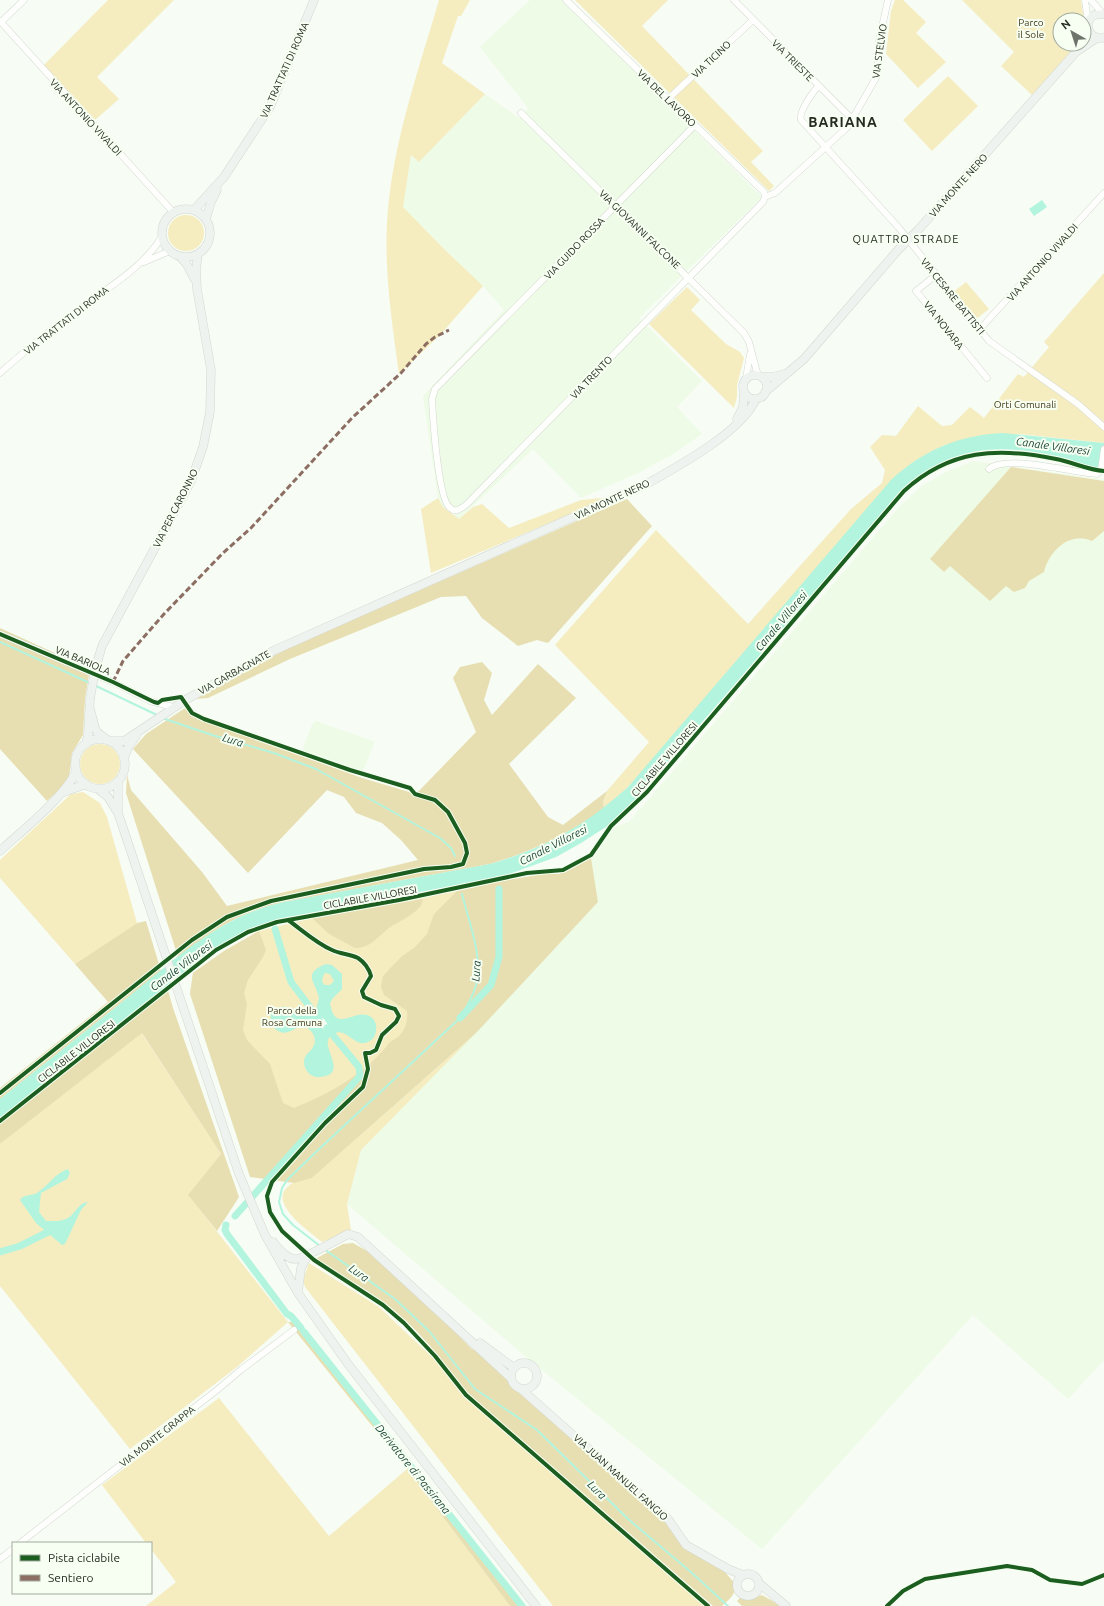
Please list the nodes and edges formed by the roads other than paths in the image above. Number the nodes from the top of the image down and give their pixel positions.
1 (24, 0) edge
2 (314, 0) edge
3 (566, 0) edge
4 (734, 0) edge
5 (888, 0) edge
6 (1085, 0) edge
7 (1091, 0) edge
8 (1086, 12) edge
9 (1103, 12) edge
10 (1092, 18) edge
11 (753, 20) junction
12 (0, 22) edge
13 (1092, 34) edge
14 (1101, 39) edge
15 (1092, 44) edge
16 (1076, 52) edge
17 (819, 86) junction
18 (668, 99) junction
19 (521, 113) dead end
20 (853, 120) junction
21 (695, 125) junction
22 (826, 147) junction
23 (224, 177) junction
24 (1104, 193) edge
25 (765, 197) junction
26 (616, 205) junction
27 (194, 210) junction
28 (173, 212) junction
29 (206, 219) junction
30 (162, 236) junction
31 (908, 239) junction
32 (170, 251) junction
33 (198, 254) junction
34 (179, 256) junction
35 (132, 269) junction
36 (936, 275) junction
37 (689, 277) junction
38 (197, 288) junction
39 (979, 330) junction
40 (750, 350) junction
41 (469, 355) joint
42 (790, 370) junction
43 (0, 373) edge
44 (760, 376) junction
45 (987, 378) dead end
46 (746, 379) junction
47 (744, 392) junction
48 (766, 392) junction
49 (756, 399) junction
50 (733, 425) junction
51 (1104, 427) edge
52 (1104, 449) edge
53 (989, 469) dead end
54 (312, 632) joint
55 (0, 634) edge
56 (173, 708) junction
57 (90, 709) junction
58 (139, 732) junction
59 (109, 741) junction
60 (86, 744) junction
61 (124, 758) junction
62 (76, 768) junction
63 (118, 781) junction
64 (86, 784) junction
65 (98, 789) junction
66 (63, 792) junction
67 (118, 813) junction
68 (0, 851) edge
69 (265, 1235) junction
70 (308, 1255) junction
71 (298, 1293) junction
72 (448, 1319) junction
73 (294, 1330) dead end
74 (514, 1368) junction
75 (511, 1378) junction
76 (531, 1387) junction
77 (521, 1389) junction
78 (532, 1397) junction
79 (21, 1542) edge
80 (12, 1550) edge
81 (0, 1559) edge
82 (728, 1569) junction
83 (743, 1575) junction
84 (737, 1584) junction
85 (760, 1584) junction
86 (756, 1593) junction
87 (784, 1605) edge
88 (536, 1606) edge

1 - 12 street
2 - 23 street, VIA TRATTATI DI ROMA
3 - 18 street, VIA DEL LAVORO
4 - 11 street, VIA TRIESTE
5 - 20 street, VIA STELVIO
6 - 8 street
7 - 9 street
9 - 10 street
11 - 17 street, VIA TRIESTE
11 - 18 street, VIA TICINO
12 - 28 street, VIA ANTONIO VIVALDI
13 - 14 street
14 - 15 street, VIA MONTE NERO
16 - 31 street, VIA MONTE NERO
17 - 20 street, VIA TRIESTE
17 - 22 street, VIA CESARE BATTISTI
18 - 21 street, VIA DEL LAVORO
19 - 26 street, VIA GIOVANNI FALCONE
20 - 22 street, VIA TRENTO
21 - 25 street, VIA DEL LAVORO
21 - 26 street, VIA GUIDO ROSSA
22 - 25 street, VIA TRENTO
22 - 31 street, VIA CESARE BATTISTI
23 - 27 street, VIA TRATTATI DI ROMA
23 - 29 street, VIA TRATTATI DI ROMA
24 - 39 street, VIA ANTONIO VIVALDI
25 - 37 street, VIA TRENTO
26 - 37 street, VIA GIOVANNI FALCONE
26 - 41 street, VIA GUIDO ROSSA
27 - 28 street
27 - 29 street
28 - 30 street
29 - 33 street
30 - 32 street
30 - 35 street, VIA TRATTATI DI ROMA
31 - 36 street, VIA CESARE BATTISTI
31 - 42 street, VIA MONTE NERO
32 - 34 street
32 - 35 street, VIA TRATTATI DI ROMA
33 - 34 street
33 - 38 street
34 - 38 street
35 - 43 street, VIA TRATTATI DI ROMA
36 - 39 street, VIA CESARE BATTISTI
36 - 45 street, VIA NOVARA
37 - 40 street, VIA GIOVANNI FALCONE
37 - 41 street, VIA TRENTO
38 - 57 street, VIA PER CARONNO, bridge
39 - 51 street, VIA CESARE BATTISTI
40 - 44 street, VIA GIOVANNI FALCONE
40 - 46 street, VIA GIOVANNI FALCONE
42 - 44 street, VIA MONTE NERO
42 - 48 street, VIA MONTE NERO
44 - 46 street
44 - 48 street
46 - 47 street
47 - 49 street
47 - 50 street, VIA MONTE NERO
48 - 49 street
49 - 50 street, VIA MONTE NERO
50 - 54 street, VIA MONTE NERO
52 - 53 street
54 - 56 street, VIA GARBAGNATE
55 - 56 street, VIA BARIOLA
56 - 58 street, VIA GARBAGNATE
57 - 59 street
57 - 60 street
58 - 59 street, VIA GARBAGNATE
58 - 61 street, VIA GARBAGNATE
59 - 60 street
59 - 61 street
60 - 62 street
61 - 63 street
62 - 64 street
62 - 66 street
63 - 65 street
63 - 67 street
64 - 65 street
64 - 66 street
65 - 67 street
66 - 68 street
67 - 69 street
69 - 70 street, VIA JUAN MANUEL FANGIO
69 - 71 street
70 - 71 street
70 - 72 street, VIA JUAN MANUEL FANGIO
71 - 88 street
72 - 74 street, VIA JUAN MANUEL FANGIO
72 - 75 street, VIA JUAN MANUEL FANGIO
73 - 79 street, VIA MONTE GRAPPA
74 - 75 street
74 - 76 street
75 - 77 street, VIA JUAN MANUEL FANGIO
76 - 77 street
76 - 78 street
77 - 78 street, VIA JUAN MANUEL FANGIO
78 - 82 street, VIA JUAN MANUEL FANGIO
80 - 81 street
82 - 83 street, VIA JUAN MANUEL FANGIO
82 - 84 street, VIA JUAN MANUEL FANGIO
83 - 84 street
83 - 85 street
84 - 86 street
85 - 86 street
85 - 87 street
86 - 87 street

